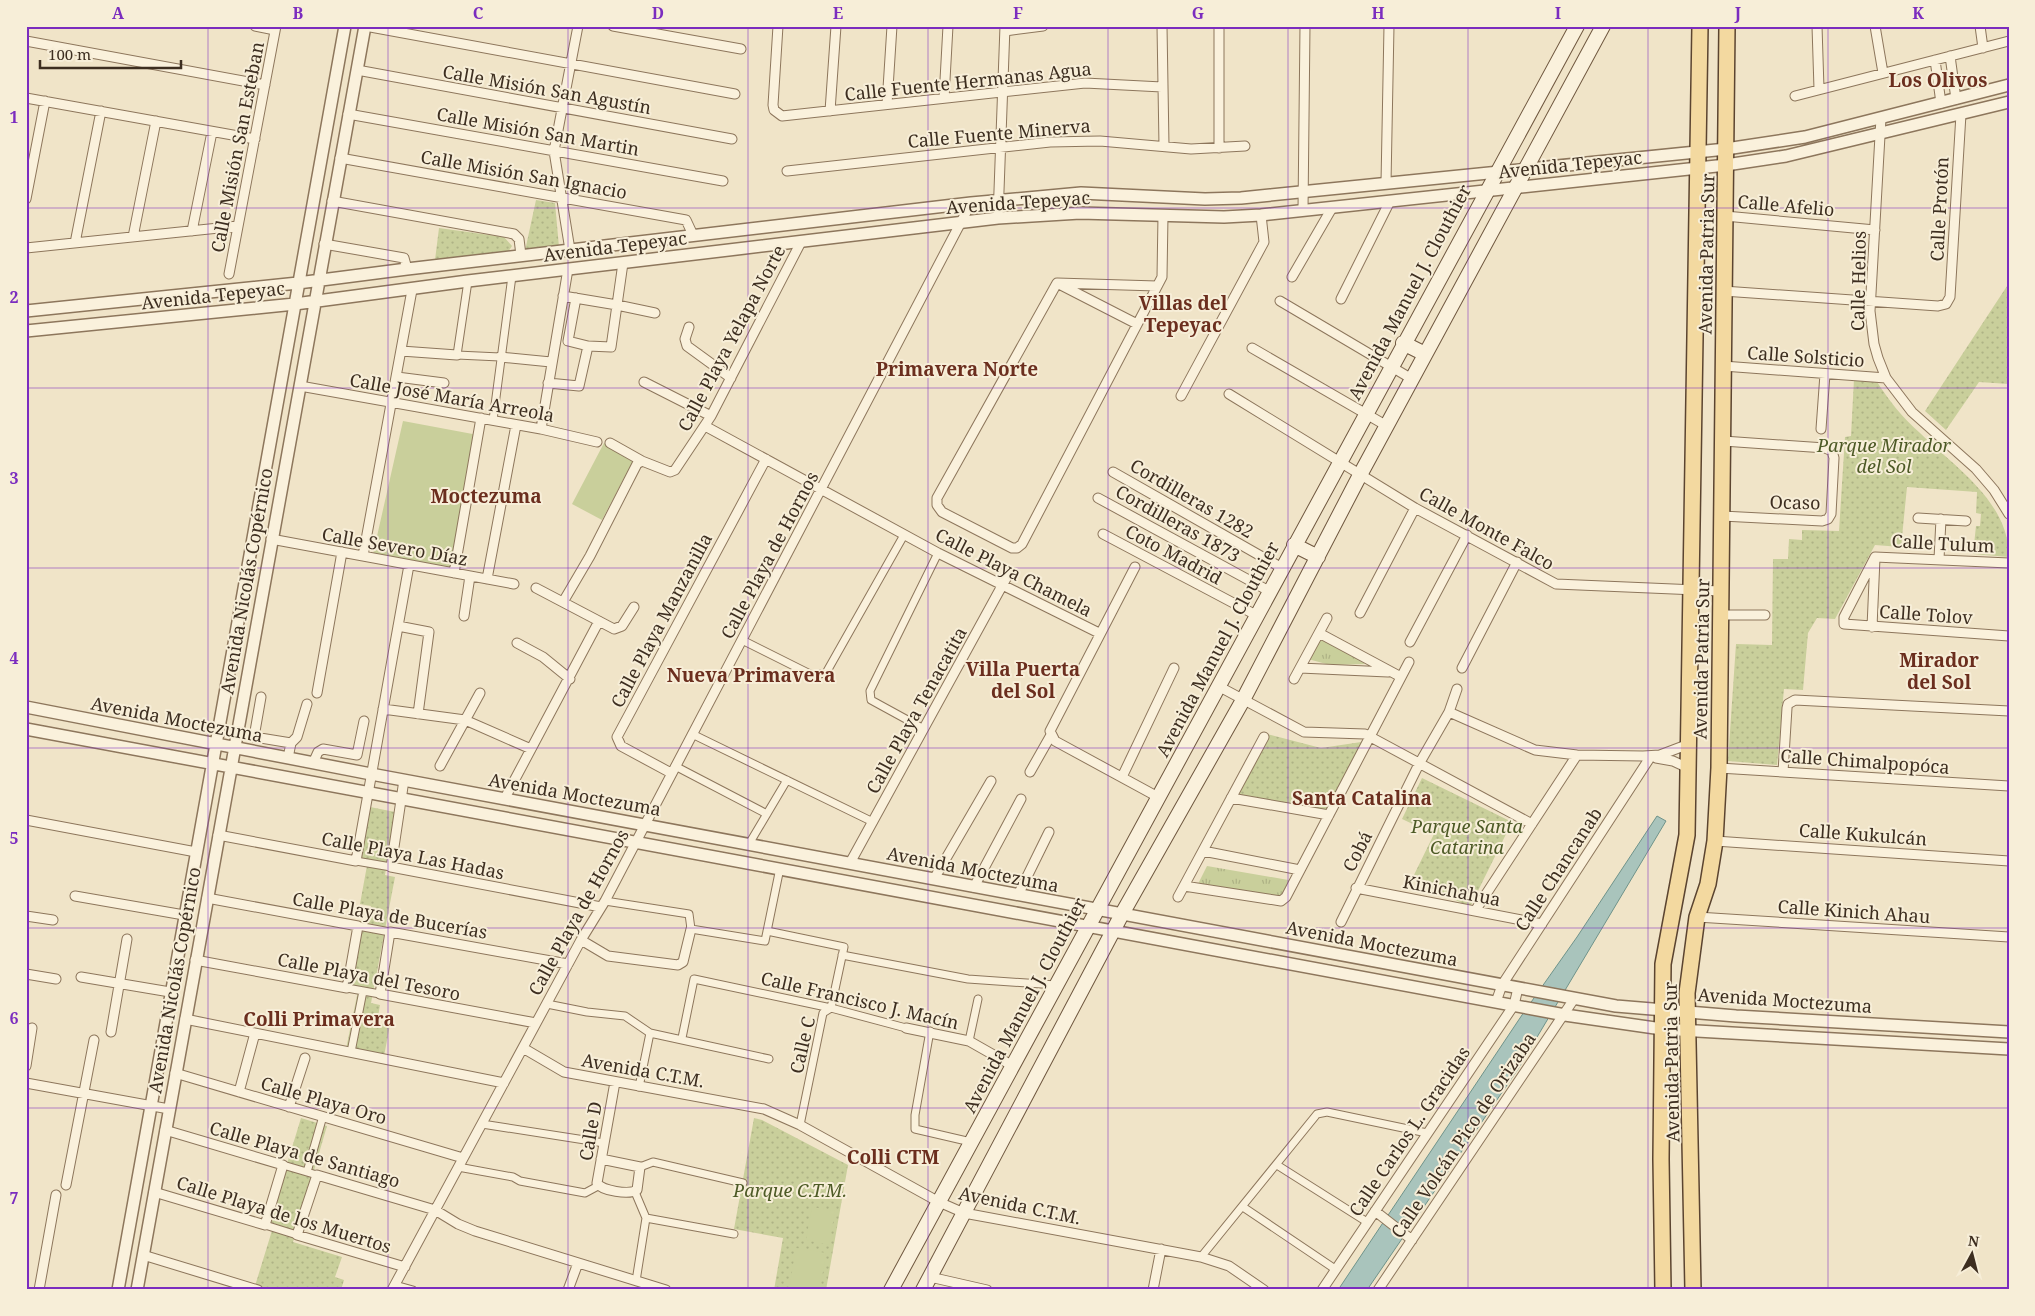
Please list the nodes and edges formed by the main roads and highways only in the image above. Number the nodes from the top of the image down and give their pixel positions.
1 (1577, 26) edge
2 (1603, 26) edge
3 (1700, 26) edge
4 (1727, 26) edge
5 (1403, 343) junction
6 (1426, 354) junction
7 (1294, 545) junction
8 (1318, 557) junction
9 (891, 1290) edge
10 (922, 1290) edge
11 (1663, 1290) edge
12 (1693, 1290) edge

1 - 5 main road, Avenida Manuel J. Clouthier
2 - 6 main road
3 - 11 main road, Avenida Patria Sur
4 - 12 main road, Avenida Patria Sur
5 - 6 main road
5 - 7 main road, Avenida Manuel J. Clouthier
6 - 8 main road
7 - 8 main road
7 - 9 main road, Avenida Manuel J. Clouthier
8 - 10 main road

